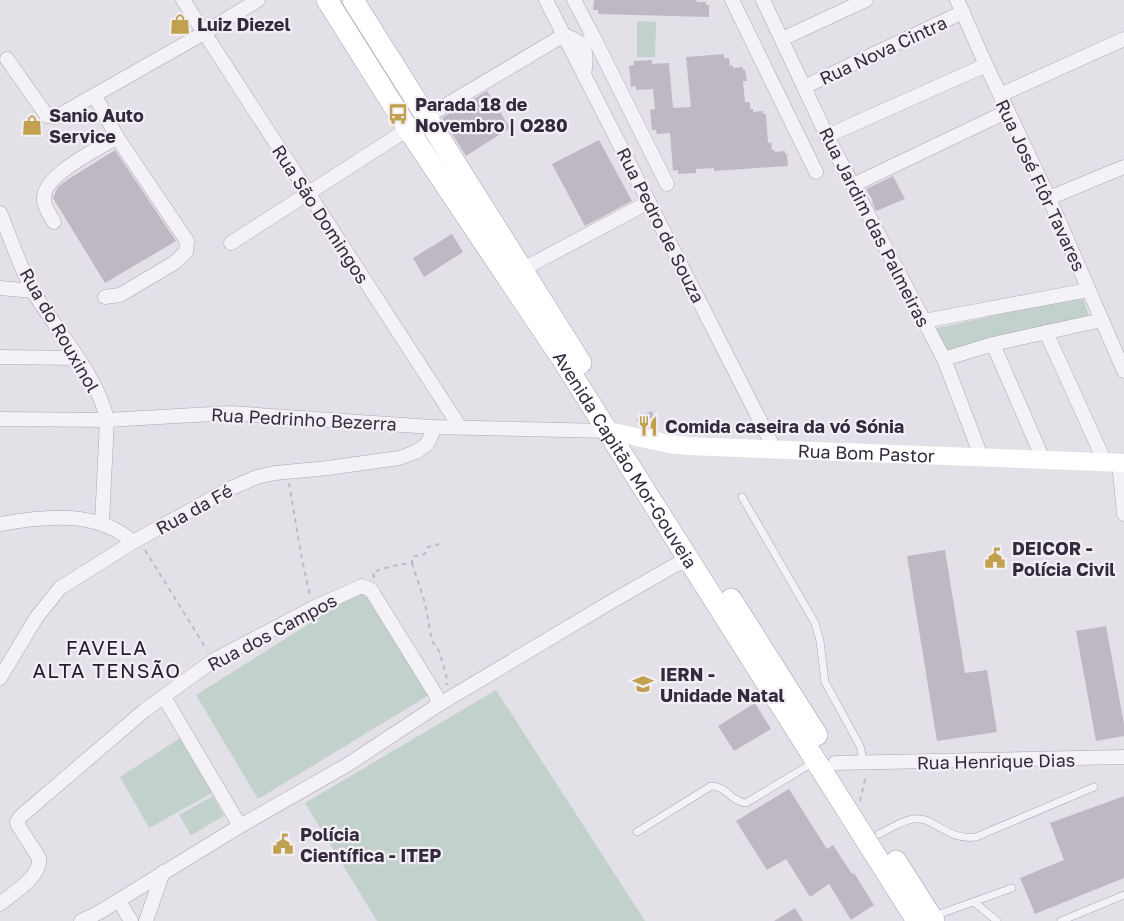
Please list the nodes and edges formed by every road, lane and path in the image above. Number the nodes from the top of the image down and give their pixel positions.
1 (183, 0) edge
2 (258, 0) edge
3 (327, 0) edge
4 (353, 0) edge
5 (546, 0) edge
6 (574, 0) edge
7 (732, 0) edge
8 (763, 0) edge
9 (866, 0) edge
10 (960, 6) edge
11 (204, 33) junction
12 (564, 35) junction
13 (782, 39) junction
14 (1124, 39) edge
15 (589, 42) junction
16 (7, 58) dead end
17 (986, 65) junction
18 (584, 75) junction
19 (804, 87) junction
20 (1000, 95) junction
21 (95, 96) junction
22 (1008, 111) junction
23 (426, 117) junction
24 (408, 129) junction
25 (827, 136) junction
26 (117, 137) junction
27 (1124, 168) edge
28 (816, 172) dead end
29 (667, 184) dead end
30 (853, 185) junction
31 (307, 193) junction
32 (1049, 198) junction
33 (649, 202) junction
34 (0, 213) edge
35 (54, 222) dead end
36 (231, 243) dead end
37 (523, 269) junction
38 (0, 288) edge
39 (1088, 290) junction
40 (33, 291) junction
41 (105, 297) dead end
42 (1102, 320) junction
43 (924, 321) junction
44 (1046, 332) junction
45 (993, 344) junction
46 (0, 357) edge
47 (76, 358) junction
48 (944, 359) junction
49 (1122, 364) edge
50 (0, 419) edge
51 (107, 420) junction
52 (432, 427) junction
53 (460, 427) junction
54 (618, 433) junction
55 (775, 450) junction
56 (981, 456) junction
57 (1043, 459) junction
58 (1116, 462) edge
59 (287, 472) junction
60 (742, 497) dead end
61 (1124, 514) edge
62 (102, 523) junction
63 (0, 524) edge
64 (136, 541) junction
65 (439, 544) dead end
66 (692, 562) junction
67 (412, 563) junction
68 (365, 586) junction
69 (313, 608) junction
70 (214, 660) junction
71 (0, 678) edge
72 (774, 679) junction
73 (164, 697) junction
74 (437, 700) junction
75 (1124, 757) edge
76 (825, 762) junction
77 (866, 763) junction
78 (1094, 787) dead end
79 (859, 802) junction
80 (240, 826) junction
81 (637, 832) dead end
82 (879, 834) junction
83 (163, 872) junction
84 (1012, 888) dead end
85 (1124, 895) edge
86 (118, 901) junction
87 (974, 902) junction
88 (0, 904) edge
89 (928, 920) edge
90 (81, 921) edge
91 (131, 921) edge
92 (146, 921) edge
93 (997, 921) edge
94 (1060, 921) edge

1 - 11 street, Rua São Domingos
2 - 11 street
3 - 24 main road, Avenida Capitão Mor-Gouveia
4 - 23 main road, Avenida Capitão Mor-Gouveia
5 - 12 street, Rua Pedro de Souza
6 - 15 street
7 - 28 street
8 - 13 street, Rua Jardim das Palmeiras
9 - 13 street
10 - 17 street, Rua José Flôr Tavares
10 - 19 street, Rua Nova Cintra
11 - 21 street
11 - 31 street, Rua São Domingos
12 - 15 street
12 - 18 street, Rua Pedro de Souza
12 - 23 street
13 - 19 street, Rua Jardim das Palmeiras
14 - 20 street
15 - 18 street
15 - 29 street
16 - 21 street
17 - 20 street, Rua José Flôr Tavares
17 - 25 street
18 - 33 street, Rua Pedro de Souza
19 - 25 street, Rua Jardim das Palmeiras
20 - 22 street, Rua José Flôr Tavares
21 - 26 street
22 - 30 street
22 - 32 street, Rua José Flôr Tavares
23 - 37 main road, Avenida Capitão Mor-Gouveia
24 - 31 street
24 - 54 main road, Avenida Capitão Mor-Gouveia
25 - 30 street, Rua Jardim das Palmeiras
26 - 35 street
26 - 41 street
27 - 32 street
30 - 43 street, Rua Jardim das Palmeiras
31 - 36 street
31 - 53 street, Rua São Domingos
32 - 39 street, Rua José Flôr Tavares
33 - 37 street
33 - 55 street, Rua Pedro de Souza
34 - 40 street, Rua do Rouxinol
37 - 54 main road, Avenida Capitão Mor-Gouveia
38 - 40 street
39 - 42 street, Rua José Flôr Tavares
39 - 43 street
40 - 47 street, Rua do Rouxinol
42 - 44 street
42 - 49 street, Rua José Flôr Tavares
43 - 48 street, Rua Jardim das Palmeiras
44 - 45 street
44 - 58 street
45 - 48 street
45 - 57 street
46 - 47 street
47 - 51 street, Rua do Rouxinol
48 - 56 street, Rua Jardim das Palmeiras
50 - 51 street, Rua Pedrinho Bezerra
51 - 52 street, Rua Pedrinho Bezerra
51 - 62 street, Rua do Rouxinol
52 - 53 street, Rua Pedrinho Bezerra
52 - 59 street, Rua da Fé
53 - 54 street, Rua Pedrinho Bezerra
54 - 55 main road, Rua Bom Pastor
54 - 66 main road, Avenida Capitão Mor-Gouveia
54 - 72 main road, Avenida Capitão Mor-Gouveia
55 - 56 main road, Rua Bom Pastor
56 - 57 main road, Rua Bom Pastor
57 - 58 main road, Rua Bom Pastor
58 - 61 street
59 - 64 street, Rua da Fé
59 - 69 path
60 - 77 lane
62 - 63 street
62 - 64 street
64 - 70 path
64 - 71 street, Rua da Fé
65 - 67 path
66 - 72 main road, Avenida Capitão Mor-Gouveia
66 - 74 street
67 - 68 path
67 - 74 path
68 - 69 street, Rua dos Campos
68 - 74 street
69 - 70 street, Rua dos Campos
70 - 73 street, Rua dos Campos
72 - 76 main road, Avenida Capitão Mor-Gouveia
73 - 80 street
73 - 88 street, Rua dos Campos
74 - 80 street
75 - 77 street, Rua Henrique Dias
76 - 77 street, Rua Henrique Dias
76 - 79 main road, Avenida Capitão Mor-Gouveia
76 - 81 lane
76 - 89 main road, Avenida Capitão Mor-Gouveia
77 - 79 path
78 - 82 lane
79 - 82 main road, Avenida Capitão Mor-Gouveia
80 - 83 street
82 - 89 main road, Avenida Capitão Mor-Gouveia
83 - 86 street
83 - 92 street
84 - 87 lane
85 - 94 lane
86 - 90 street
86 - 91 street
87 - 89 lane
87 - 93 lane

